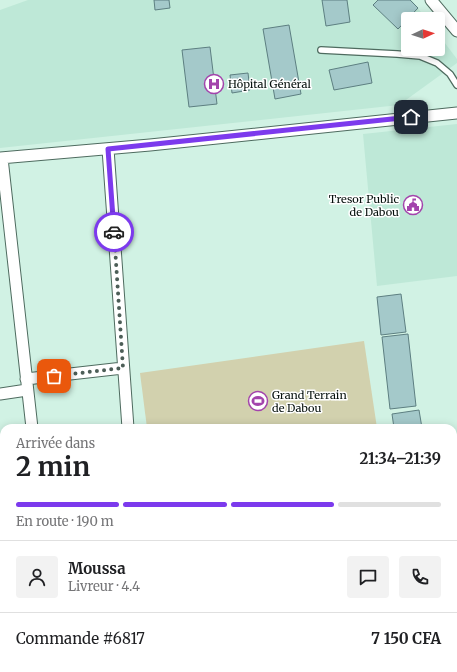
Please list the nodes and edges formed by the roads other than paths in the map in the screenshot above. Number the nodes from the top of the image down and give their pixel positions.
1 (431, 0) edge
2 (457, 31) edge
3 (321, 50) dead end
4 (457, 85) edge
5 (457, 113) edge
6 (108, 149) junction
7 (1, 158) edge
8 (123, 368) junction
9 (26, 385) junction
10 (0, 394) edge
11 (31, 424) edge
12 (128, 424) edge

1 - 2 street
3 - 4 lane
5 - 6 street
6 - 7 street
6 - 8 street
7 - 9 street
8 - 9 street
8 - 12 street
9 - 10 street
9 - 11 street

